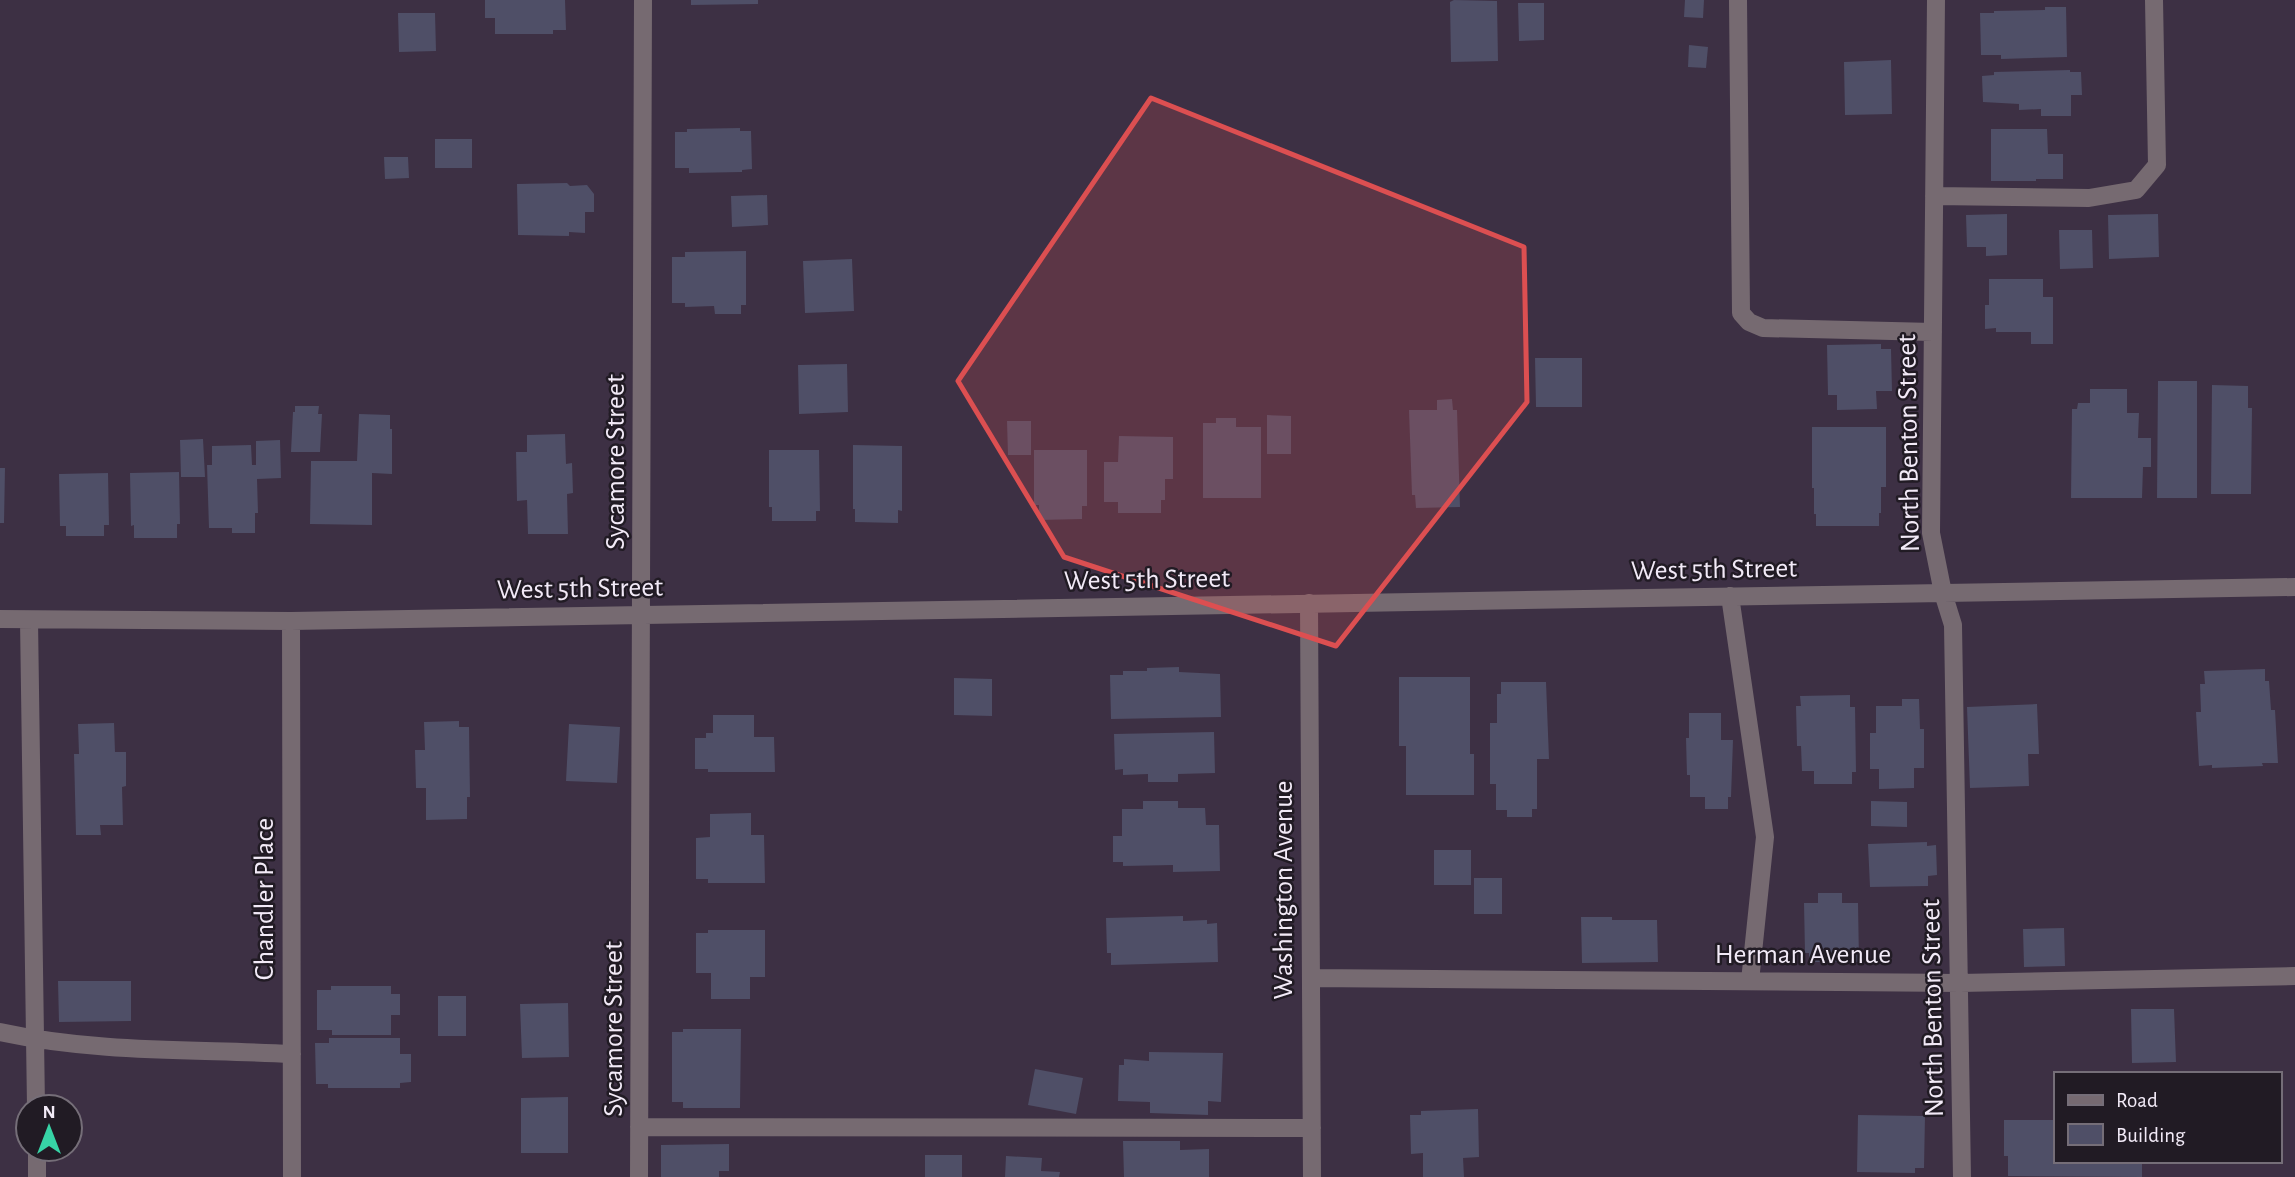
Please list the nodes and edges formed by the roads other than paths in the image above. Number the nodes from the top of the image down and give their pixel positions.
1 (643, 0) edge
2 (1738, 0) edge
3 (1936, 0) edge
4 (2154, 0) edge
5 (1934, 196) junction
6 (1933, 332) junction
7 (2295, 587) edge
8 (1943, 593) junction
9 (1730, 596) junction
10 (1309, 603) junction
11 (642, 614) junction
12 (0, 620) edge
13 (29, 620) junction
14 (291, 621) junction
15 (2295, 976) edge
16 (1311, 978) junction
17 (1750, 981) junction
18 (1960, 983) junction
19 (0, 1032) edge
20 (35, 1040) junction
21 (292, 1054) junction
22 (36, 1093) edge
23 (639, 1127) junction
24 (1312, 1128) junction
25 (292, 1177) edge
26 (639, 1177) edge
27 (1312, 1177) edge
28 (1962, 1177) edge

1 - 11 street, Sycamore Street
2 - 6 street
3 - 5 street, North Benton Street
4 - 5 street
5 - 6 street, North Benton Street
6 - 8 street, North Benton Street
7 - 8 street, West 5th Street
8 - 9 street, West 5th Street
8 - 18 street, North Benton Street
9 - 10 street, West 5th Street
9 - 17 street
10 - 11 street, West 5th Street
10 - 16 street, Washington Avenue
11 - 14 street, West 5th Street
11 - 23 street, Sycamore Street
12 - 13 street, West 5th Street
13 - 14 street, West 5th Street
13 - 20 street
14 - 21 street, Chandler Place
15 - 18 street, Herman Avenue
16 - 17 street, Herman Avenue
16 - 24 street, Washington Avenue
17 - 18 street, Herman Avenue
18 - 28 street, North Benton Street
19 - 20 street
20 - 21 street
20 - 22 street
21 - 25 street, Chandler Place
23 - 24 street
23 - 26 street, Sycamore Street
24 - 27 street, Washington Avenue

